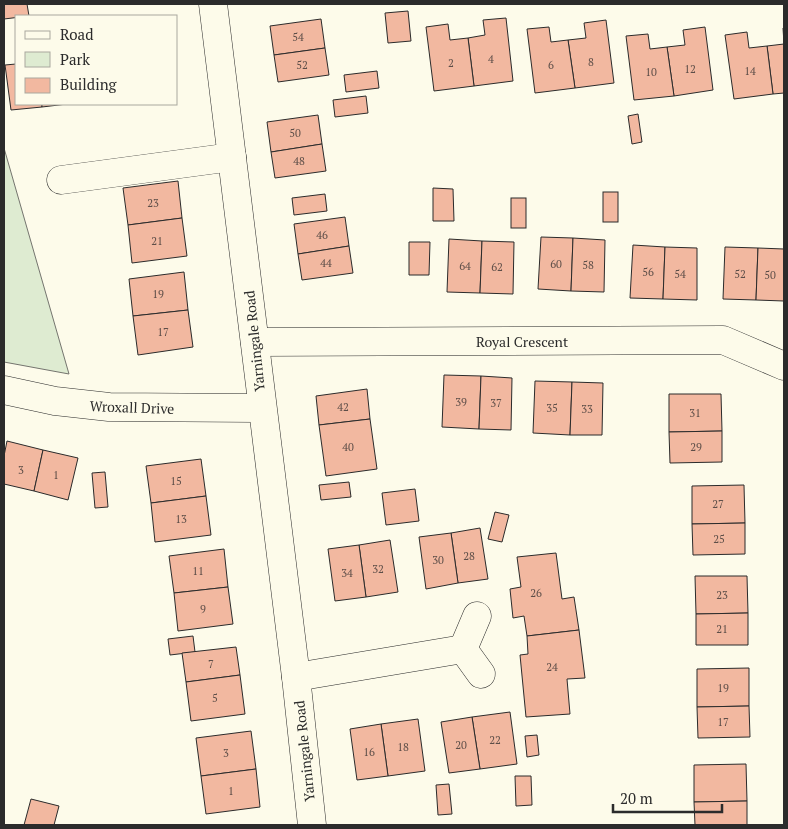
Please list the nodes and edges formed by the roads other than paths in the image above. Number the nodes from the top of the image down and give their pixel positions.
1 (213, 4) edge
2 (232, 157) junction
3 (61, 180) dead end
4 (255, 342) junction
5 (784, 366) edge
6 (4, 390) edge
7 (262, 408) junction
8 (477, 616) dead end
9 (463, 649) junction
10 (481, 674) dead end
11 (296, 677) junction
12 (312, 825) edge

1 - 2 street, Yarningale Road
2 - 3 street
2 - 4 street, Yarningale Road
4 - 5 street, Royal Crescent
4 - 7 street, Yarningale Road
6 - 7 street, Wroxall Drive
7 - 11 street, Yarningale Road
8 - 9 street
9 - 10 street
9 - 11 street
11 - 12 street, Yarningale Road

